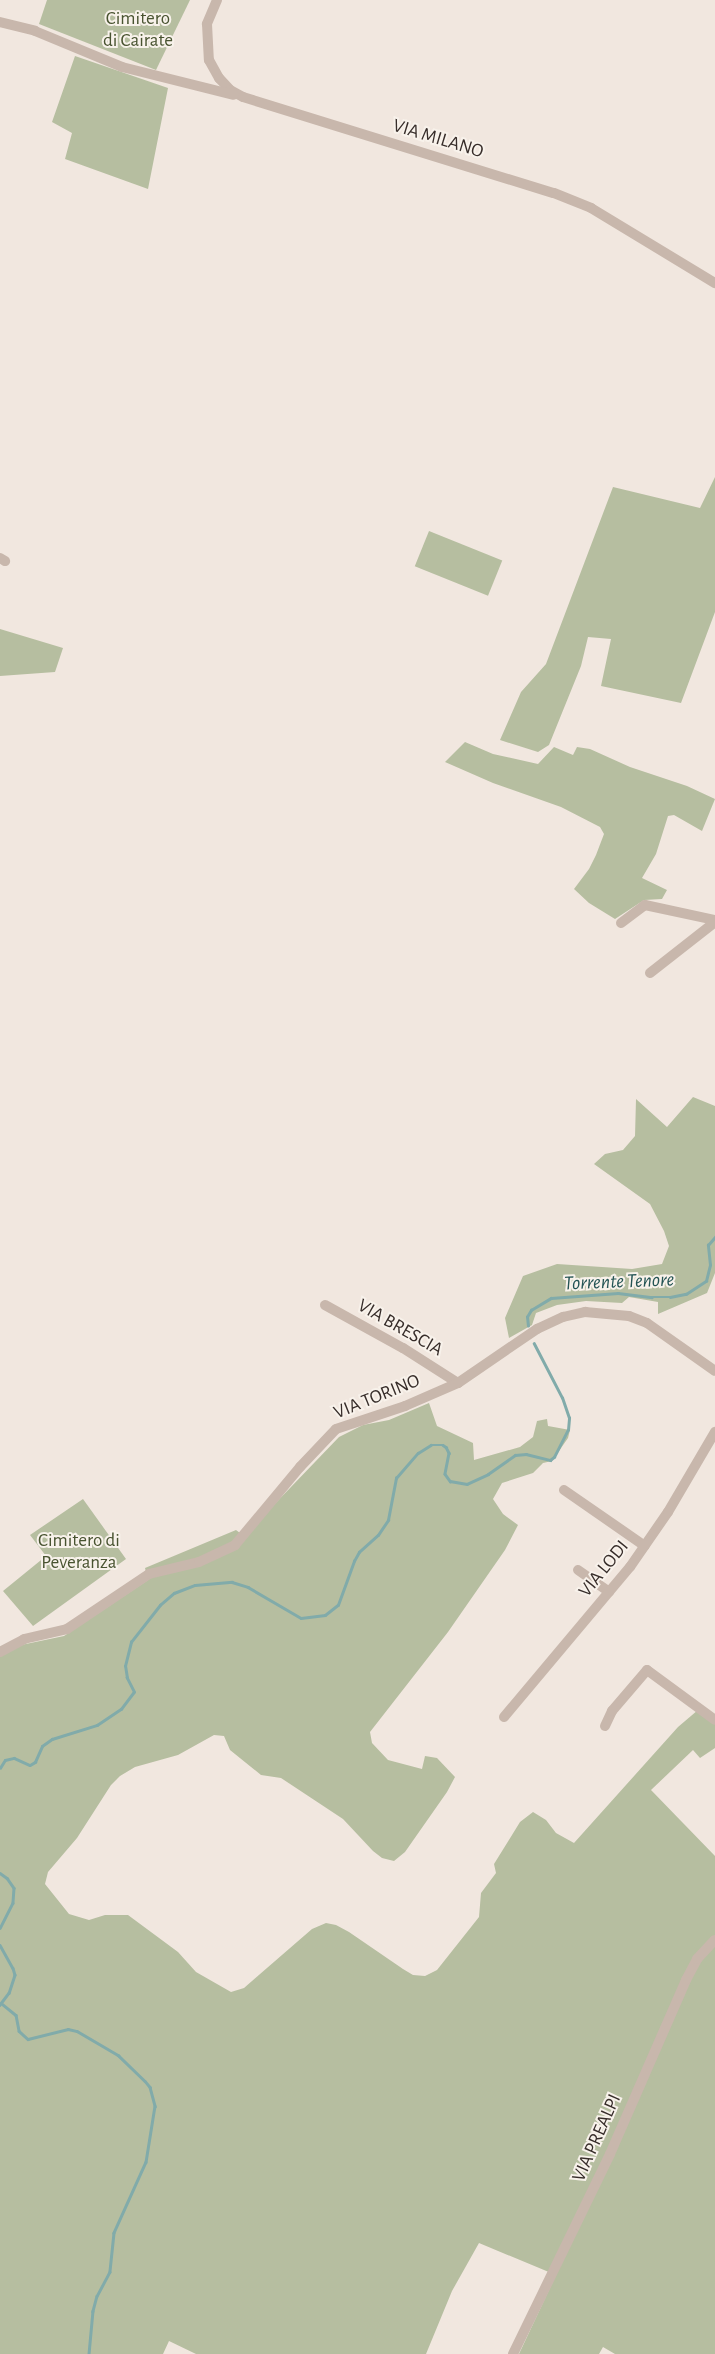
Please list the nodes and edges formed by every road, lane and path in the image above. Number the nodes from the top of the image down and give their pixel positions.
1 (216, 0) edge
2 (0, 22) edge
3 (219, 78) junction
4 (205, 87) junction
5 (242, 97) junction
6 (715, 283) edge
7 (715, 921) edge
8 (621, 923) dead end
9 (650, 973) dead end
10 (325, 1305) dead end
11 (715, 1371) edge
12 (458, 1383) junction
13 (715, 1432) edge
14 (564, 1490) dead end
15 (645, 1546) junction
16 (578, 1570) dead end
17 (609, 1592) junction
18 (0, 1652) edge
19 (504, 1718) dead end
20 (715, 1720) edge
21 (605, 1726) dead end
22 (715, 1940) edge
23 (514, 2354) edge

1 - 3 street, VIA MILANO
2 - 4 street
3 - 4 street
3 - 5 street, VIA MILANO
4 - 5 street
5 - 6 street, VIA MILANO
7 - 8 street
7 - 9 street
10 - 12 street, VIA BRESCIA
11 - 12 street, VIA TORINO
12 - 18 street, VIA TORINO
13 - 15 street, VIA LODI
14 - 15 street
15 - 17 street, VIA LODI
16 - 17 street
17 - 19 street, VIA LODI
20 - 21 street
22 - 23 street, VIA PREALPI

